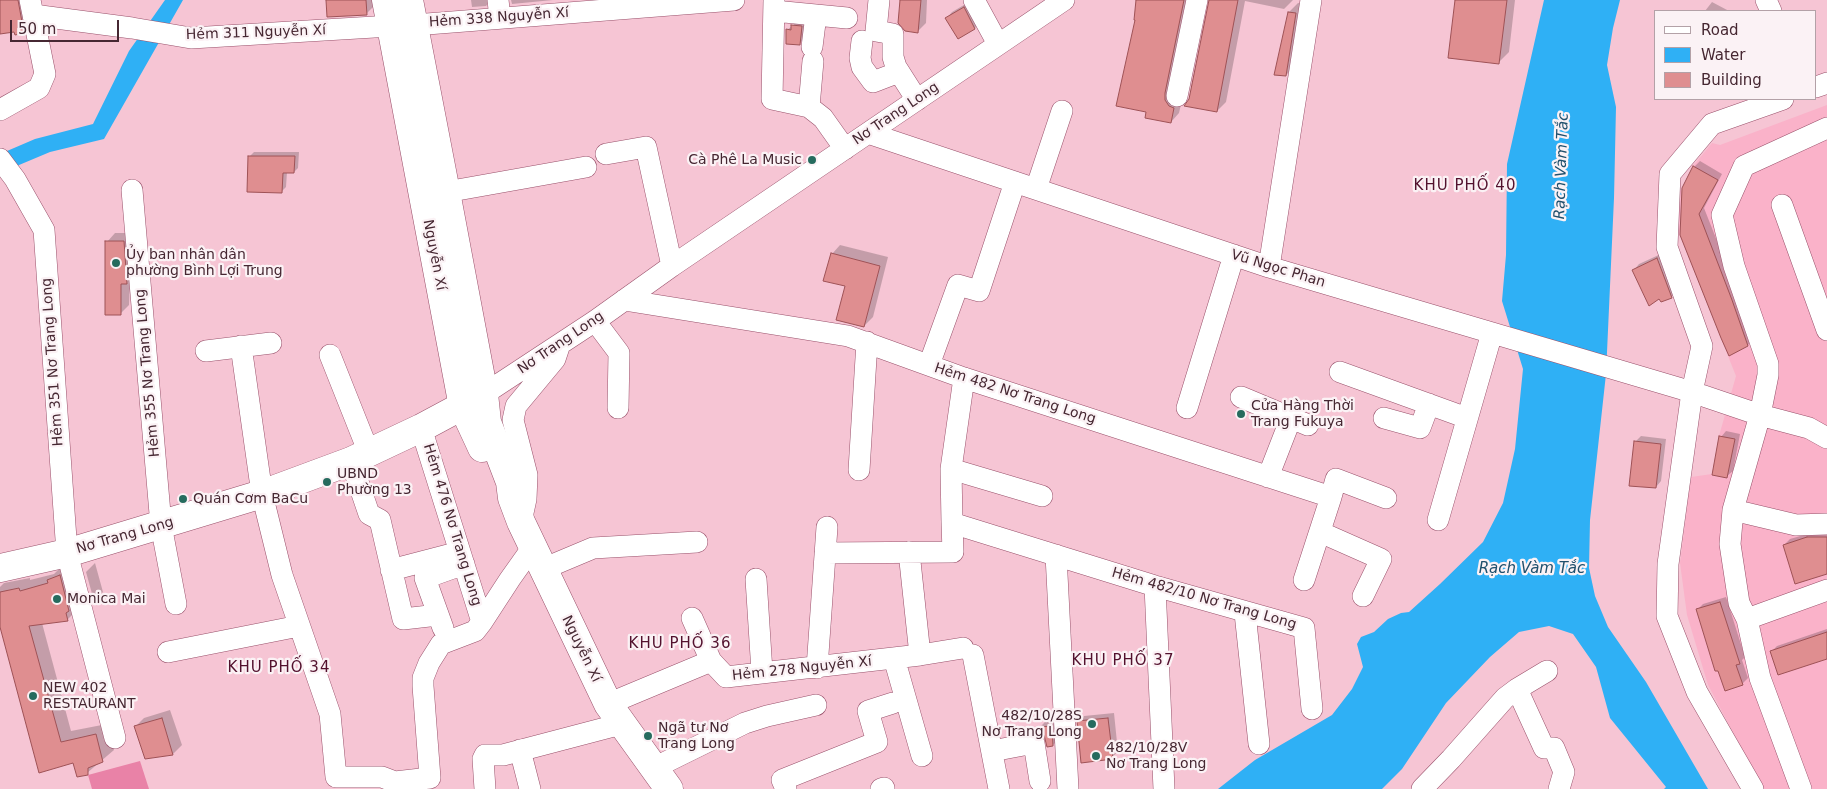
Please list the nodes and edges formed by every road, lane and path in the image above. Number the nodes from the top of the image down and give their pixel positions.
1 (386, 0) edge
2 (734, 0) edge
3 (879, 0) edge
4 (974, 0) edge
5 (1064, 0) edge
6 (1197, 0) edge
7 (1311, 0) edge
8 (774, 5) edge
9 (576, 6) edge
10 (32, 8) edge
11 (499, 9) edge
12 (816, 15) junction
13 (405, 17) edge
14 (847, 18) dead end
15 (862, 41) dead end
16 (998, 44) junction
17 (899, 72) junction
18 (1177, 96) dead end
19 (917, 100) junction
20 (1780, 100) edge
21 (809, 107) junction
22 (0, 110) edge
23 (1062, 112) dead end
24 (1827, 128) edge
25 (868, 133) junction
26 (845, 149) junction
27 (606, 154) dead end
28 (0, 159) edge
29 (586, 167) dead end
30 (1015, 182) junction
31 (1036, 189) junction
32 (132, 190) dead end
33 (446, 192) junction
34 (1782, 205) dead end
35 (1234, 255) junction
36 (672, 266) junction
37 (1269, 267) junction
38 (624, 300) junction
39 (595, 321) junction
40 (1827, 330) edge
41 (1498, 335) junction
42 (867, 342) junction
43 (270, 343) dead end
44 (560, 344) junction
45 (241, 346) junction
46 (206, 350) dead end
47 (330, 355) dead end
48 (929, 365) junction
49 (1340, 372) dead end
50 (964, 378) junction
51 (1692, 392) junction
52 (1241, 397) dead end
53 (473, 401) junction
54 (1429, 404) junction
55 (618, 408) dead end
56 (1187, 408) dead end
57 (1760, 415) junction
58 (1384, 418) dead end
59 (1467, 418) junction
60 (421, 428) junction
61 (1821, 429) edge
62 (360, 457) junction
63 (952, 469) junction
64 (859, 470) dead end
65 (1268, 476) junction
66 (262, 494) junction
67 (1042, 496) dead end
68 (1331, 497) junction
69 (1386, 498) dead end
70 (516, 510) junction
71 (1733, 510) junction
72 (1438, 520) dead end
73 (952, 522) junction
74 (1827, 524) edge
75 (162, 525) junction
76 (827, 527) dead end
77 (1320, 532) junction
78 (697, 542) dead end
79 (67, 552) junction
80 (909, 552) junction
81 (825, 553) junction
82 (1056, 555) junction
83 (462, 558) junction
84 (538, 559) junction
85 (0, 568) edge
86 (391, 570) junction
87 (756, 580) dead end
88 (1304, 580) dead end
89 (1155, 586) junction
90 (1827, 590) edge
91 (1363, 596) dead end
92 (176, 604) dead end
93 (1245, 612) junction
94 (438, 615) junction
95 (692, 618) dead end
96 (1746, 619) junction
97 (482, 622) junction
98 (299, 626) junction
99 (448, 641) junction
100 (168, 652) dead end
101 (920, 655) junction
102 (894, 658) junction
103 (711, 661) junction
104 (816, 668) junction
105 (1547, 671) dead end
106 (762, 672) junction
107 (1517, 689) junction
108 (893, 703) dead end
109 (816, 705) dead end
110 (1312, 709) dead end
111 (615, 714) junction
112 (115, 738) dead end
113 (1259, 744) dead end
114 (992, 751) junction
115 (512, 753) junction
116 (922, 756) dead end
117 (662, 778) edge
118 (1040, 781) dead end
119 (485, 789) edge
120 (530, 789) edge
121 (786, 789) edge
122 (999, 789) edge
123 (1068, 789) edge
124 (1164, 789) edge
125 (1422, 789) edge
126 (1559, 789) edge
127 (1753, 789) edge
128 (1801, 789) edge

1 - 13 main road, Nguyễn Xí
2 - 9 street, Hẻm 338 Nguyễn Xí
3 - 17 street
4 - 16 street
5 - 16 street, Nơ Trang Long
6 - 18 street
7 - 37 street
8 - 12 street
8 - 21 street
9 - 11 street, Hẻm 338 Nguyễn Xí
10 - 13 street, Hẻm 311 Nguyễn Xí
10 - 22 street
11 - 13 street, Hẻm 338 Nguyễn Xí
12 - 14 street
12 - 21 street
13 - 33 main road, Nguyễn Xí
13 - 53 main road, Nguyễn Xí
15 - 17 street
16 - 19 street, Nơ Trang Long
17 - 19 street
19 - 25 street, Nơ Trang Long
20 - 51 street
21 - 26 street
23 - 31 street
24 - 57 street
25 - 26 street, Nơ Trang Long
25 - 30 street, Vũ Ngọc Phan
26 - 36 street, Nơ Trang Long
27 - 36 street
28 - 79 street, Hẻm 351 Nơ Trang Long
29 - 33 street
30 - 31 street, Vũ Ngọc Phan
30 - 48 street
31 - 35 street, Vũ Ngọc Phan
32 - 75 street, Hẻm 355 Nơ Trang Long
33 - 53 main road, Nguyễn Xí
34 - 40 street
35 - 37 street, Vũ Ngọc Phan
35 - 56 street
36 - 38 street, Nơ Trang Long
37 - 41 street, Vũ Ngọc Phan
38 - 39 street, Nơ Trang Long
38 - 42 street, Hẻm 482 Nơ Trang Long
39 - 44 street, Nơ Trang Long
39 - 55 street
41 - 51 street, Vũ Ngọc Phan
41 - 59 street
42 - 48 street, Hẻm 482 Nơ Trang Long
42 - 64 street
43 - 45 street
44 - 53 street, Nơ Trang Long
44 - 70 street
45 - 46 street
45 - 66 street
47 - 62 street
48 - 50 street, Hẻm 482 Nơ Trang Long
49 - 54 street
50 - 63 street
50 - 65 street, Hẻm 482 Nơ Trang Long
51 - 57 street, Vũ Ngọc Phan
51 - 127 street
52 - 65 street
53 - 60 main road, Nơ Trang Long
53 - 70 main road, Nguyễn Xí
54 - 58 street
54 - 59 street
57 - 61 street, Vũ Ngọc Phan
57 - 71 street
59 - 72 street
60 - 62 main road, Nơ Trang Long
60 - 83 street, Hẻm 476 Nơ Trang Long
62 - 66 main road, Nơ Trang Long
62 - 86 street
63 - 67 street
63 - 73 street
65 - 68 street, Hẻm 482 Nơ Trang Long
66 - 75 main road, Nơ Trang Long
66 - 98 street
68 - 69 street
68 - 77 street
70 - 84 main road, Nguyễn Xí
71 - 74 street
71 - 96 street
73 - 80 street
73 - 82 street, Hẻm 482/10 Nơ Trang Long
75 - 79 main road, Nơ Trang Long
75 - 92 street, Hẻm 355 Nơ Trang Long
76 - 81 street
77 - 88 street
77 - 91 street
78 - 84 street
79 - 85 main road, Nơ Trang Long
79 - 112 street, Hẻm 351 Nơ Trang Long
80 - 81 street
80 - 101 street
81 - 104 street
82 - 89 street, Hẻm 482/10 Nơ Trang Long
82 - 123 street
83 - 86 street
83 - 94 street
83 - 97 street, Hẻm 476 Nơ Trang Long
84 - 97 street
84 - 111 main road, Nguyễn Xí
86 - 94 street
87 - 106 street
89 - 93 street, Hẻm 482/10 Nơ Trang Long
89 - 124 street
90 - 96 street
93 - 110 street, Hẻm 482/10 Nơ Trang Long
93 - 113 street
94 - 99 street
95 - 103 street
96 - 128 street
97 - 99 street
98 - 99 street
98 - 100 street
101 - 102 street, Hẻm 278 Nguyễn Xí
101 - 114 street, Hẻm 278 Nguyễn Xí
102 - 104 street, Hẻm 278 Nguyễn Xí
102 - 116 street
103 - 106 street, Hẻm 278 Nguyễn Xí
103 - 111 street
104 - 106 street, Hẻm 278 Nguyễn Xí
105 - 107 street
107 - 125 street
107 - 126 street
108 - 121 street
109 - 117 street
111 - 115 street
111 - 117 main road, Nguyễn Xí
114 - 118 street
114 - 122 street
115 - 119 street
115 - 120 street

